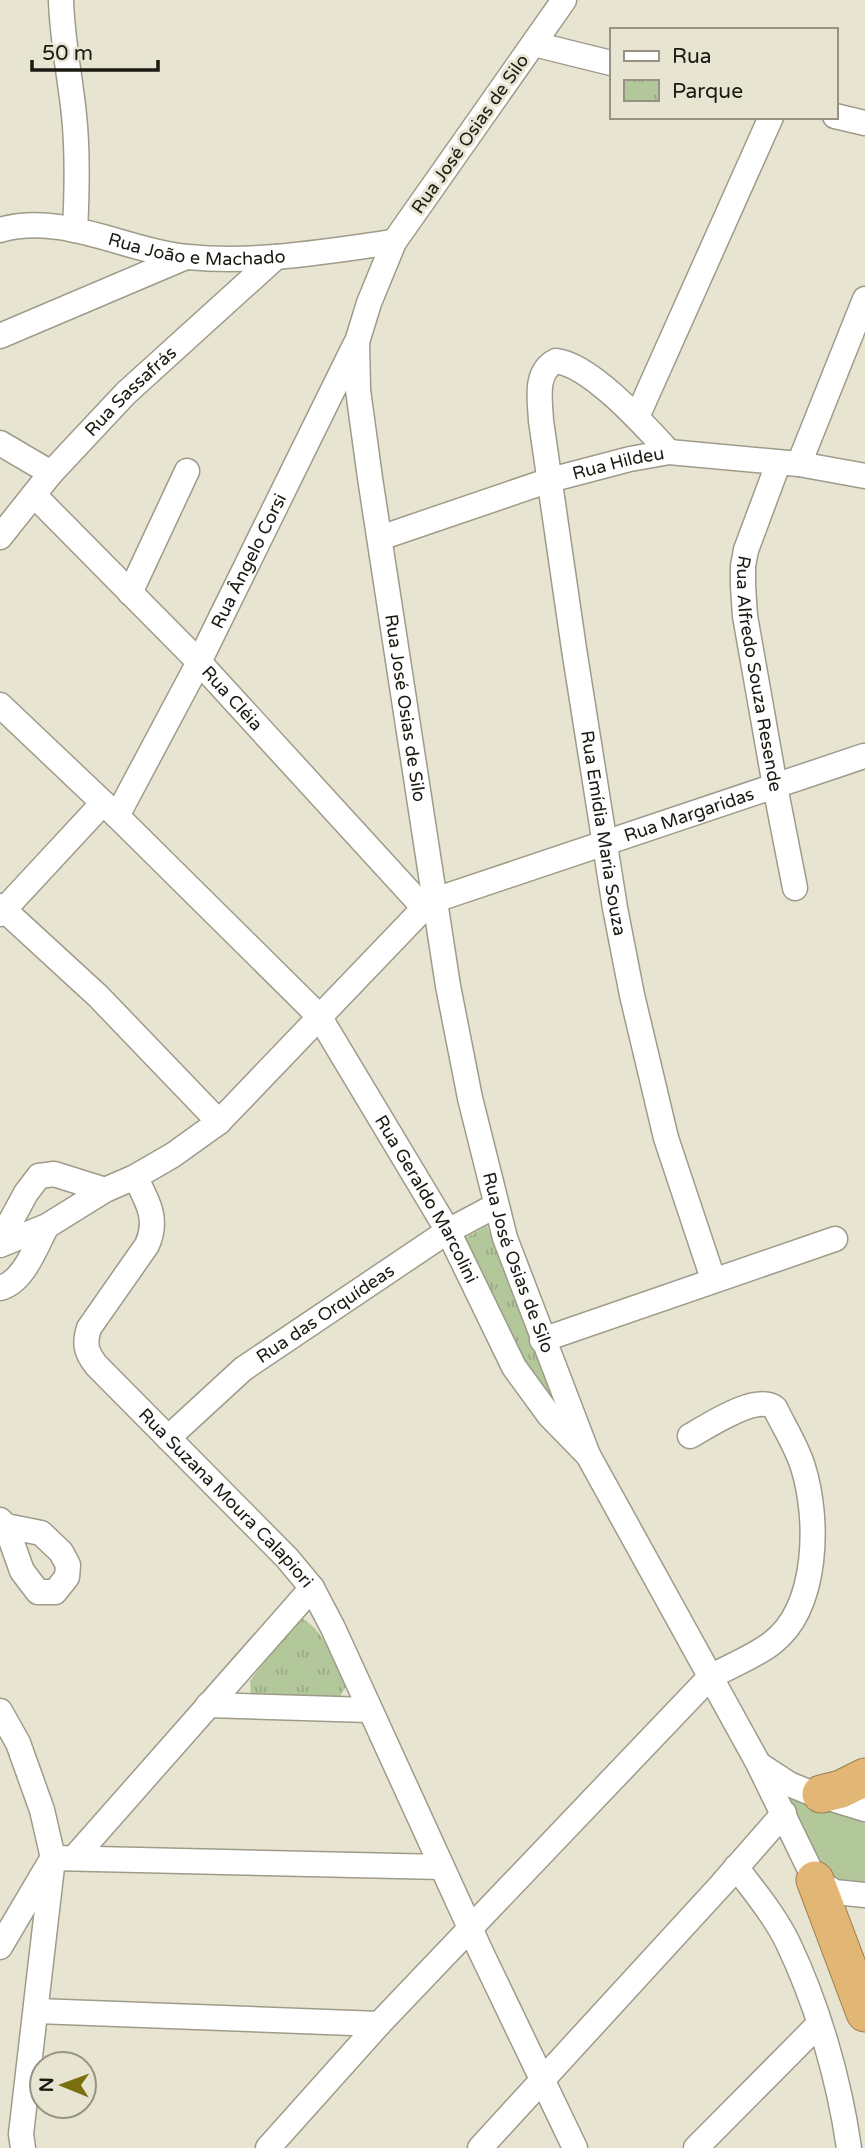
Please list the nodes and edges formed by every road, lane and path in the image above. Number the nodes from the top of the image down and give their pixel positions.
1 (61, 0) edge
2 (564, 0) edge
3 (534, 44) junction
4 (610, 63) edge
5 (837, 116) edge
6 (770, 119) edge
7 (865, 123) edge
8 (0, 230) edge
9 (75, 230) junction
10 (394, 242) junction
11 (186, 257) junction
12 (276, 257) junction
13 (865, 299) edge
14 (0, 337) edge
15 (356, 342) junction
16 (637, 417) junction
17 (0, 443) edge
18 (669, 452) junction
19 (788, 464) junction
20 (187, 471) dead end
21 (51, 473) junction
22 (865, 476) edge
23 (550, 480) junction
24 (34, 495) junction
25 (0, 537) edge
26 (380, 538) junction
27 (130, 593) junction
28 (199, 662) junction
29 (0, 705) edge
30 (863, 756) edge
31 (775, 786) junction
32 (110, 809) junction
33 (603, 843) junction
34 (795, 888) dead end
35 (429, 904) junction
36 (1, 909) edge
37 (319, 1016) junction
38 (222, 1119) junction
39 (135, 1177) junction
40 (105, 1190) junction
41 (495, 1206) junction
42 (47, 1226) junction
43 (448, 1231) junction
44 (835, 1239) dead end
45 (0, 1243) edge
46 (713, 1279) junction
47 (0, 1288) edge
48 (542, 1340) junction
49 (690, 1436) dead end
50 (168, 1438) junction
51 (588, 1455) junction
52 (312, 1588) junction
53 (710, 1676) junction
54 (208, 1705) junction
55 (369, 1710) junction
56 (0, 1712) edge
57 (758, 1763) junction
58 (865, 1777) edge
59 (821, 1794) junction
60 (865, 1809) edge
61 (784, 1813) junction
62 (64, 1858) junction
63 (442, 1867) junction
64 (736, 1867) junction
65 (815, 1880) junction
66 (865, 1895) edge
67 (471, 1930) junction
68 (0, 1947) edge
69 (37, 2011) junction
70 (865, 2013) edge
71 (379, 2024) junction
72 (819, 2024) junction
73 (542, 2079) junction
74 (23, 2148) edge
75 (268, 2148) edge
76 (480, 2148) edge
77 (575, 2148) edge
78 (696, 2148) edge
79 (849, 2148) edge

1 - 9 street
2 - 3 street, Rua José Osias de Silo
3 - 4 street
3 - 10 street, Rua José Osias de Silo
5 - 7 street
6 - 16 street
8 - 9 street, Rua João e Machado
9 - 11 street, Rua João e Machado
10 - 12 street, Rua João e Machado
10 - 15 street, Rua José Osias de Silo
11 - 12 street, Rua João e Machado
11 - 14 street
12 - 21 street, Rua Sassafrás
13 - 19 street, Rua Alfredo Souza Resende
15 - 26 street, Rua José Osias de Silo
15 - 28 street, Rua Ângelo Corsi
16 - 18 street
16 - 23 street, Rua Emídia Maria Souza
17 - 21 street
18 - 19 street, Rua Hildeu
18 - 23 street, Rua Hildeu
19 - 22 street, Rua Hildeu
19 - 31 street, Rua Alfredo Souza Resende
20 - 27 street
21 - 24 street, Rua Sassafrás
23 - 26 street, Rua Hildeu
23 - 33 street, Rua Emídia Maria Souza
24 - 25 street, Rua Sassafrás
24 - 27 street, Rua Cléia
26 - 35 street, Rua José Osias de Silo
27 - 28 street, Rua Cléia
28 - 32 street, Rua Ângelo Corsi
28 - 35 street, Rua Cléia
29 - 32 street, Rua Geraldo Marcolini
30 - 31 street, Rua Margaridas
31 - 33 street, Rua Margaridas
31 - 34 street, Rua Alfredo Souza Resende
32 - 36 street, Rua Ângelo Corsi
32 - 37 street, Rua Geraldo Marcolini
33 - 35 street, Rua Margaridas
33 - 46 street, Rua Emídia Maria Souza
35 - 37 street
35 - 41 street, Rua José Osias de Silo
36 - 38 street
37 - 38 street
37 - 43 street, Rua Geraldo Marcolini
38 - 39 street
39 - 40 street
39 - 50 street, Rua Suzana Moura Calapiori
40 - 42 street
40 - 45 street
41 - 43 street, Rua das Orquídeas
41 - 48 street, Rua José Osias de Silo
42 - 45 street
42 - 47 street
43 - 50 street, Rua das Orquídeas
43 - 51 street, Rua Geraldo Marcolini
44 - 46 street
46 - 48 street
48 - 51 street, Rua José Osias de Silo
49 - 53 street
50 - 52 street, Rua Suzana Moura Calapiori
51 - 53 street, Rua Geraldo Marcolini
52 - 54 street, Rua Suzana Moura Calapiori
52 - 55 street
53 - 57 street, Rua Geraldo Marcolini
53 - 67 street
54 - 55 street
54 - 62 street, Rua Suzana Moura Calapiori
55 - 63 street
56 - 62 street
57 - 59 street, Rua Geraldo Marcolini
57 - 61 street, Rua Geraldo Marcolini
58 - 59 highway
59 - 60 street, Rua Geraldo Marcolini
61 - 64 street
61 - 65 street, Rua Geraldo Marcolini
62 - 63 street
62 - 68 street, Rua Suzana Moura Calapiori
62 - 69 street
63 - 67 street
64 - 72 street
64 - 73 street
65 - 66 street
65 - 70 highway
67 - 71 street
67 - 73 street
69 - 71 street
69 - 74 street
71 - 75 street
72 - 78 street
72 - 79 street
73 - 76 street
73 - 77 street

